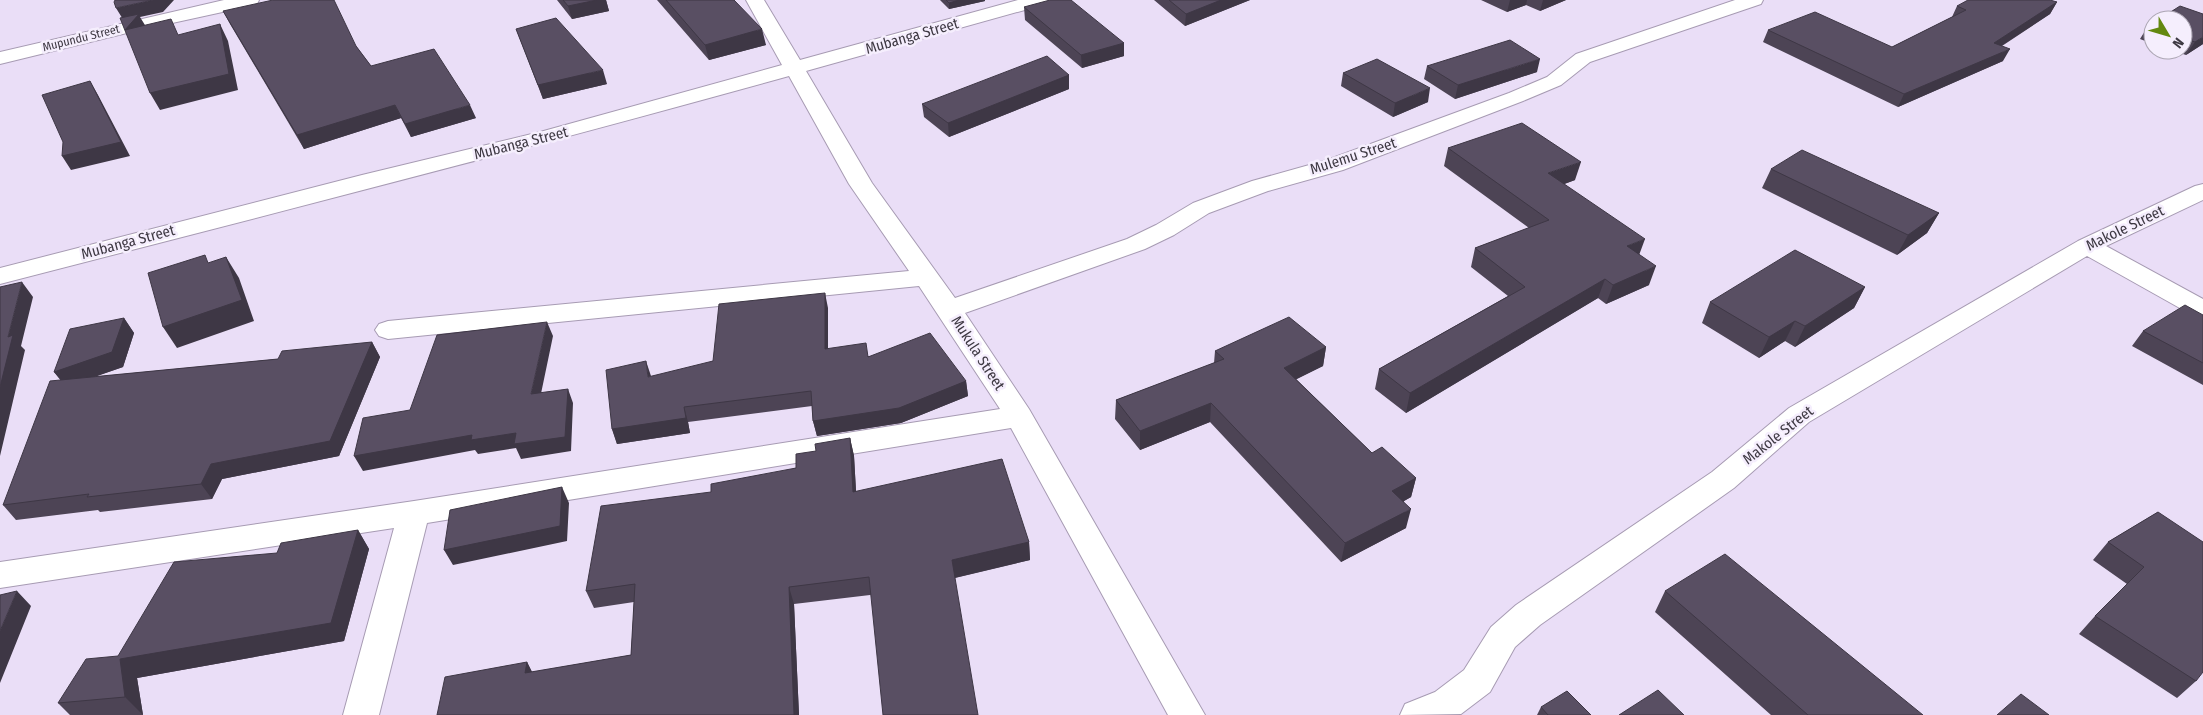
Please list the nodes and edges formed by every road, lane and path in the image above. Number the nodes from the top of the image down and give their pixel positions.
1 (250, 0) edge
2 (755, 0) edge
3 (1040, 0) edge
4 (1754, 0) edge
5 (0, 58) edge
6 (796, 68) junction
7 (2203, 191) edge
8 (2087, 246) junction
9 (0, 276) edge
10 (926, 277) junction
11 (949, 309) junction
12 (2203, 310) edge
13 (388, 330) dead end
14 (1019, 416) junction
15 (414, 513) junction
16 (0, 575) edge
17 (361, 715) edge
18 (1187, 715) edge
19 (1418, 715) edge

1 - 5 street, Mupundu Street
2 - 6 street, Mukula Street
3 - 6 street, Mubanga Street
4 - 11 street, Mulemu Street
6 - 9 street, Mubanga Street
6 - 10 street, Mukula Street
7 - 8 street, Makole Street
8 - 12 street
8 - 19 street, Makole Street
10 - 11 street, Mukula Street
10 - 13 street
11 - 14 street, Mukula Street
14 - 15 street
14 - 18 street, Mukula Street
15 - 16 street
15 - 17 street

